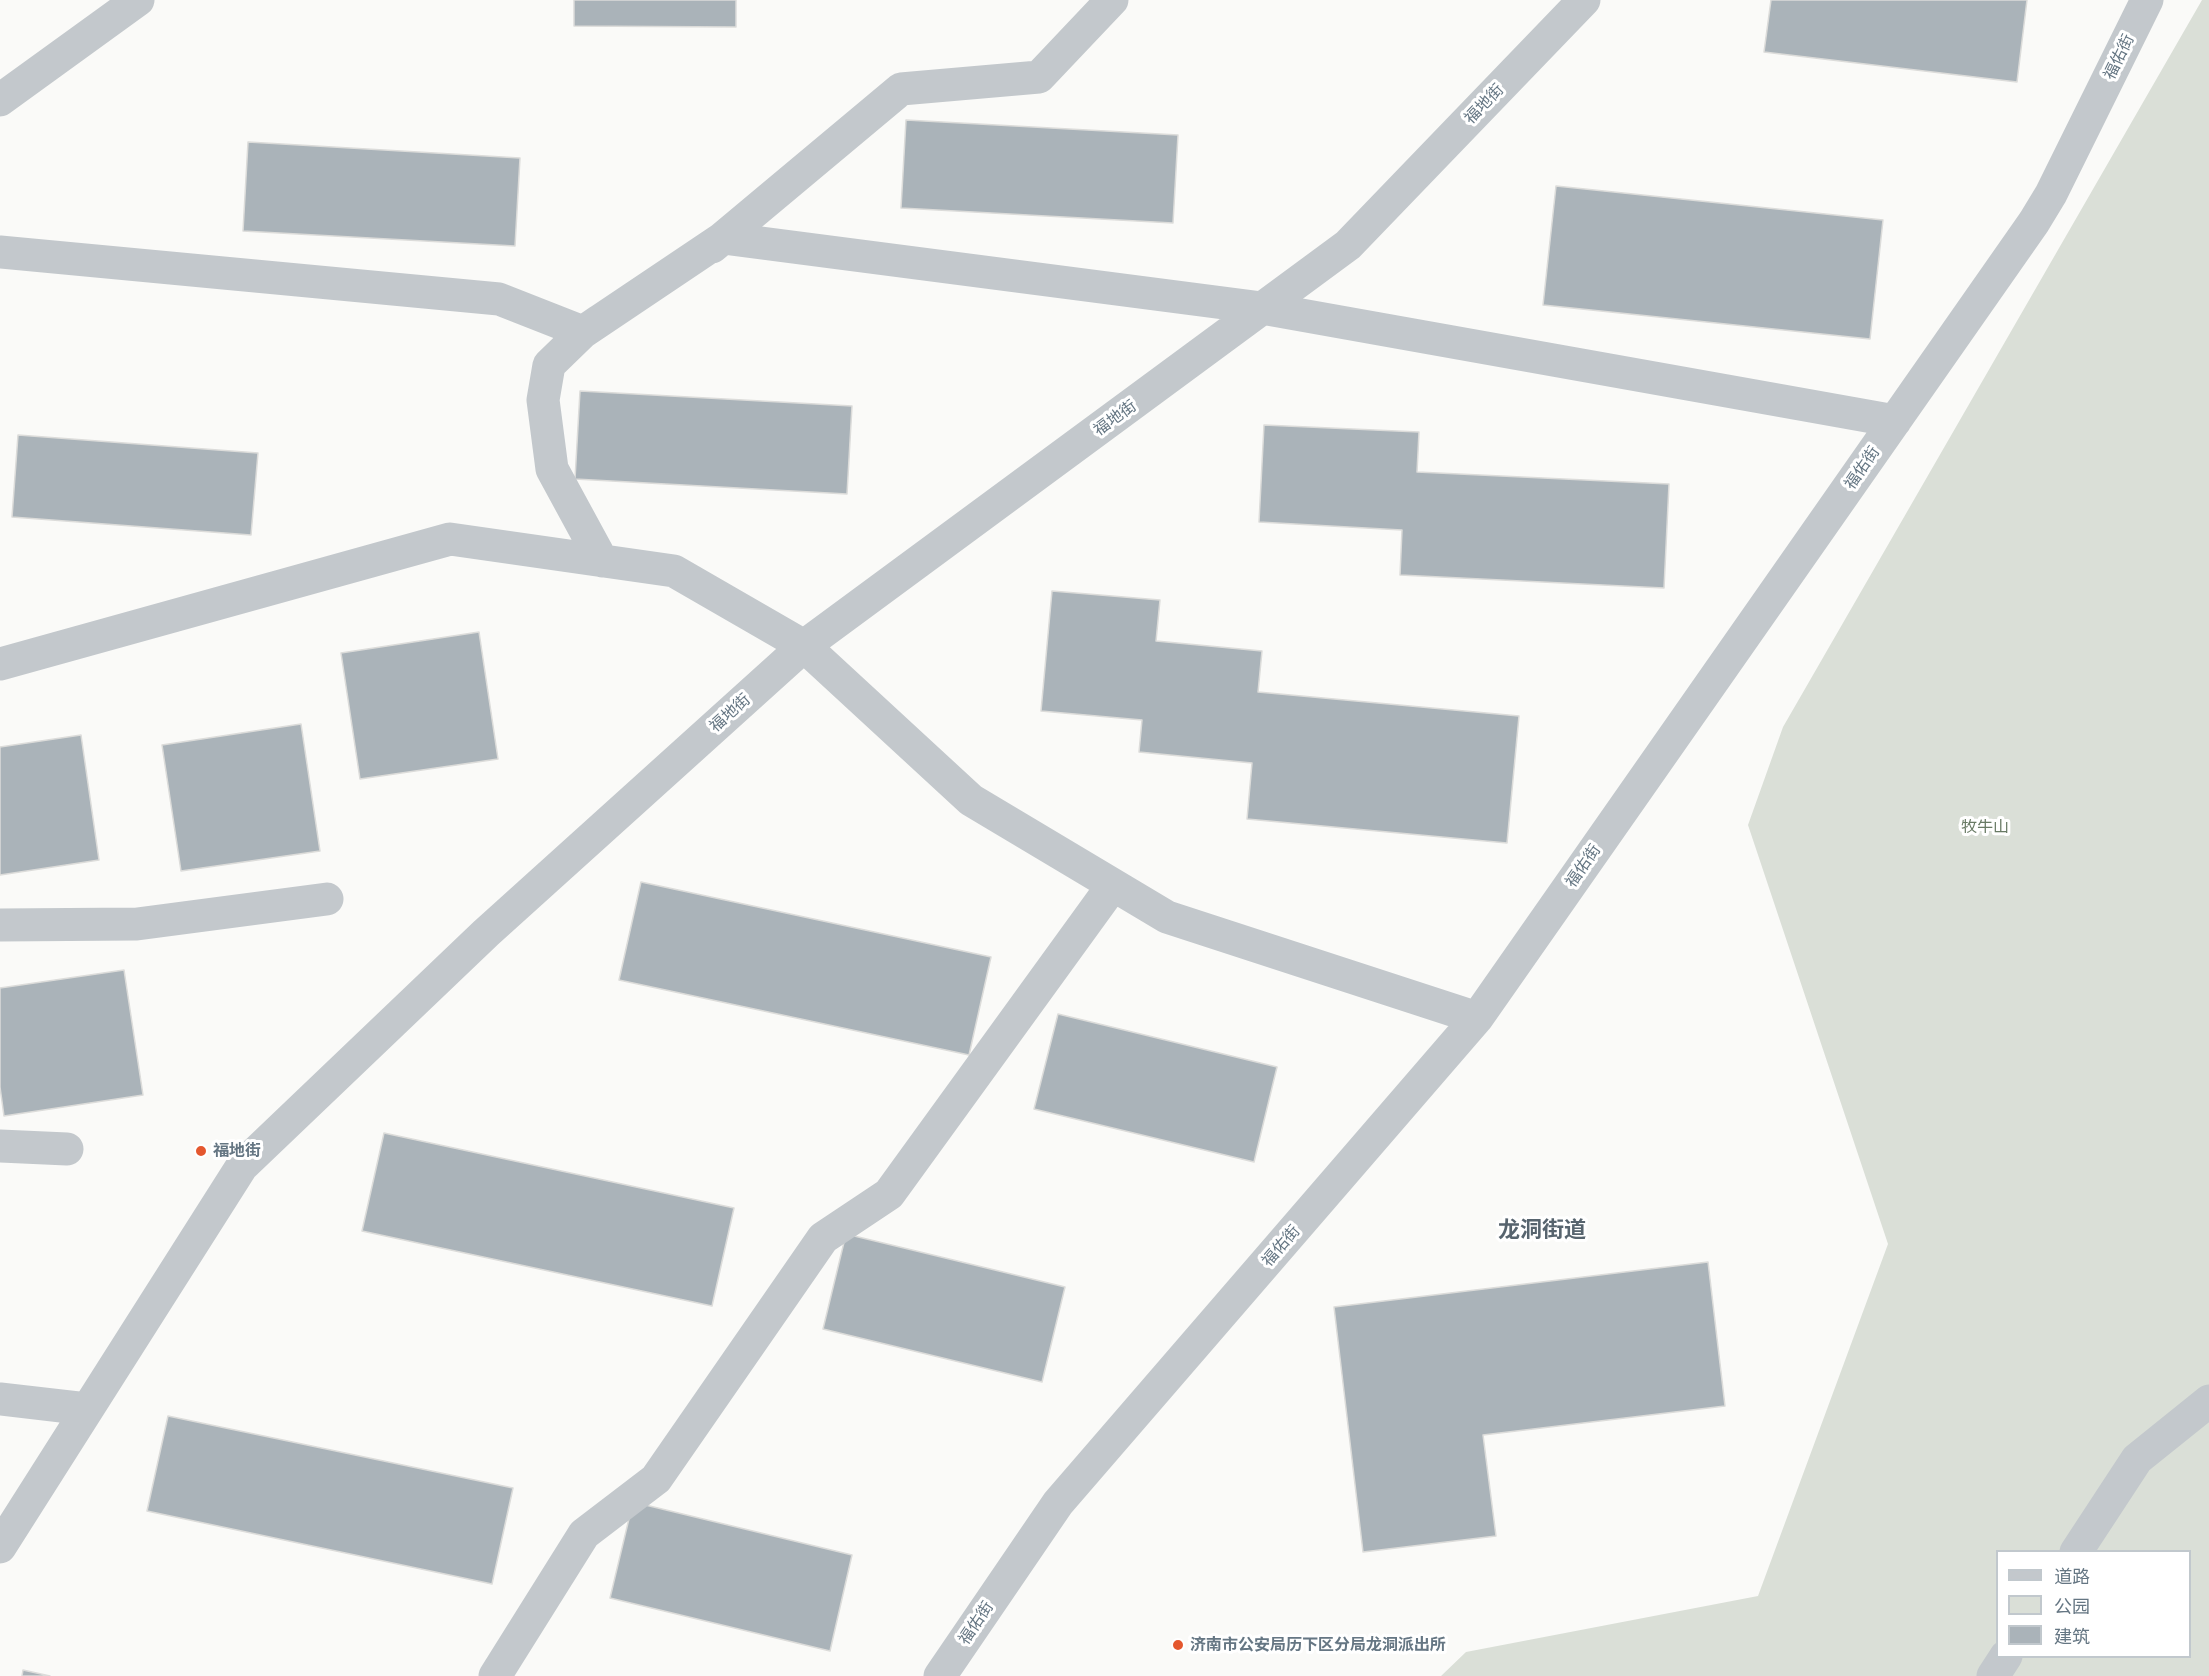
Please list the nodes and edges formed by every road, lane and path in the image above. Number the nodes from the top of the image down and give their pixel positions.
1 (138, 0) edge
2 (1112, 0) edge
3 (1584, 0) edge
4 (2147, 0) edge
5 (0, 100) edge
6 (723, 238) junction
7 (0, 252) edge
8 (1262, 308) junction
9 (583, 332) junction
10 (1895, 421) junction
11 (602, 561) junction
12 (804, 646) junction
13 (0, 664) edge
14 (1113, 885) junction
15 (327, 899) dead end
16 (0, 925) edge
17 (1477, 1018) junction
18 (0, 1146) edge
19 (68, 1149) dead end
20 (0, 1399) edge
21 (2209, 1401) edge
22 (87, 1409) junction
23 (0, 1547) edge
24 (2077, 1550) edge
25 (2005, 1658) edge
26 (495, 1676) edge
27 (940, 1676) edge
28 (1993, 1676) edge

1 - 5 street
2 - 6 street
3 - 8 street, 福地街
4 - 10 street, 福佑街
6 - 8 street
6 - 9 street
7 - 9 street
8 - 10 street
8 - 12 street, 福地街
9 - 11 street
10 - 17 street, 福佑街
11 - 12 street
11 - 13 street
12 - 14 street
12 - 22 street, 福地街
14 - 17 street
14 - 26 street
15 - 16 street
17 - 27 street, 福佑街
18 - 19 street
20 - 22 street
21 - 24 street
22 - 23 street, 福地街
25 - 28 street

